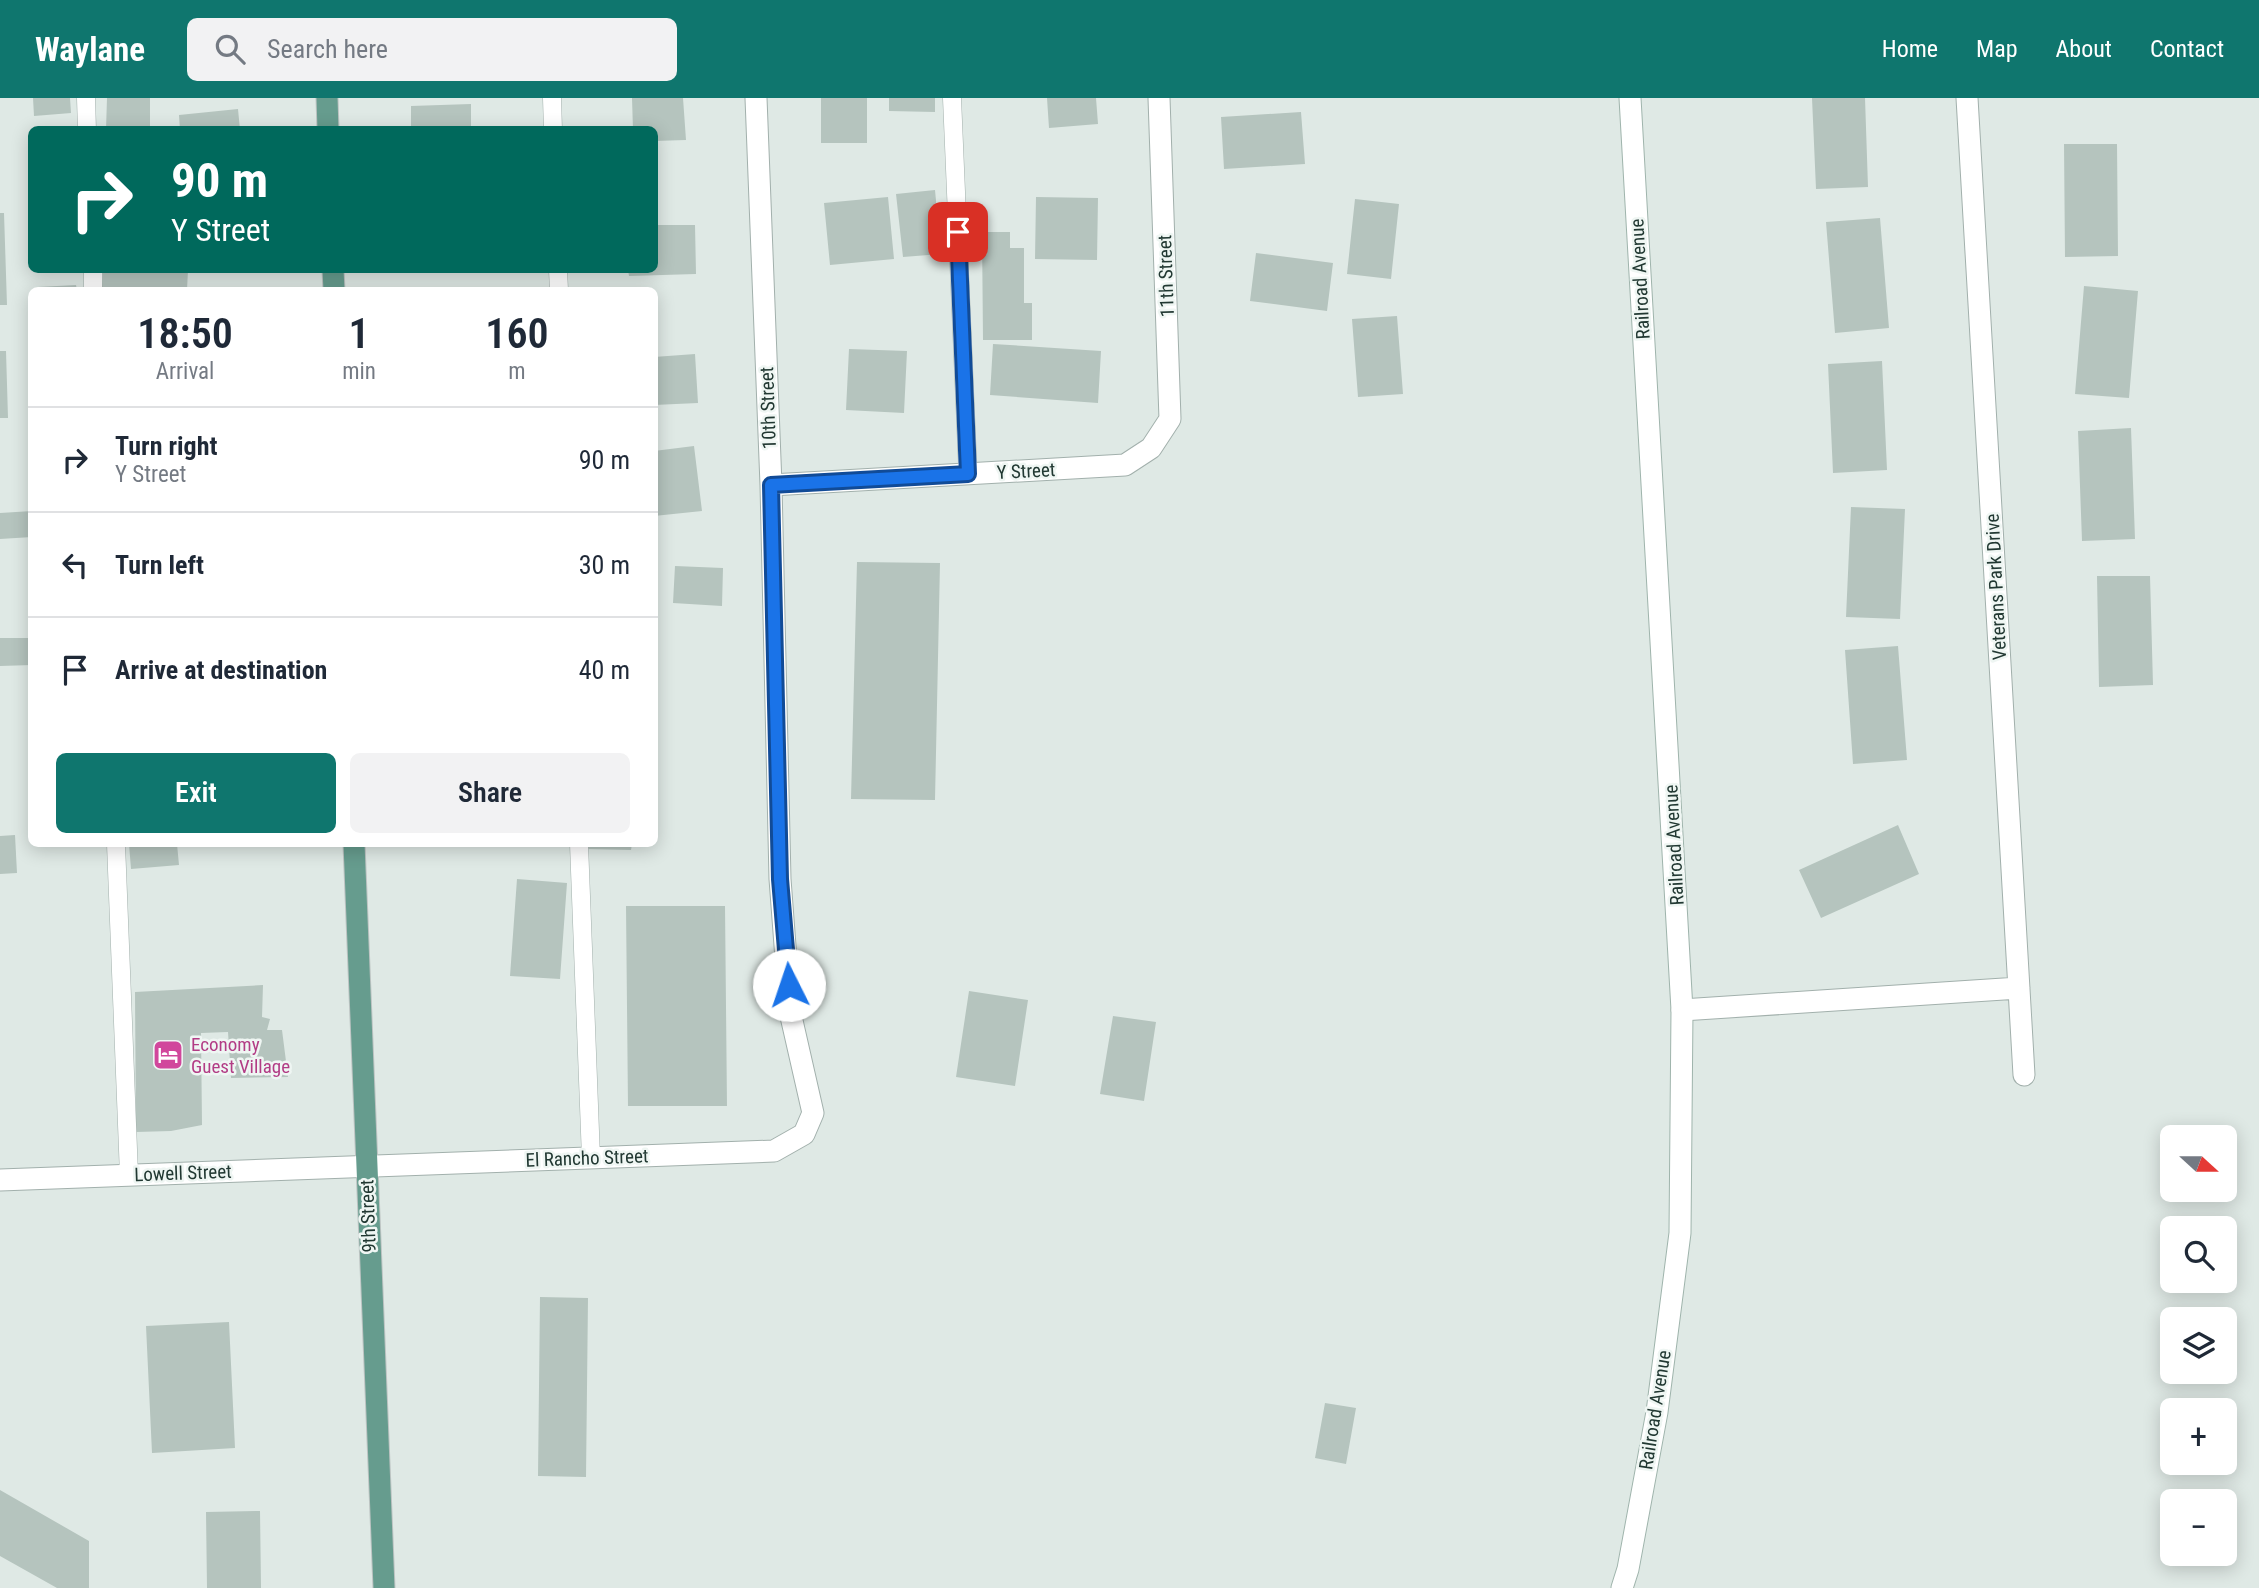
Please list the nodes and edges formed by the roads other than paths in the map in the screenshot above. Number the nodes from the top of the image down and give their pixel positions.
1 (86, 98) edge
2 (327, 98) edge
3 (552, 98) edge
4 (755, 98) edge
5 (952, 98) edge
6 (1159, 98) edge
7 (1630, 98) edge
8 (1967, 98) edge
9 (87, 126) edge
10 (328, 126) edge
11 (553, 126) edge
12 (1151, 448) joint
13 (968, 474) junction
14 (771, 485) junction
15 (116, 847) edge
16 (354, 847) edge
17 (579, 847) edge
18 (2019, 988) junction
19 (1682, 1010) junction
20 (2024, 1075) dead end
21 (804, 1134) joint
22 (591, 1158) junction
23 (366, 1166) junction
24 (129, 1175) junction
25 (0, 1180) edge
26 (384, 1588) edge
27 (1622, 1588) edge

1 - 9 lane
2 - 10 main road
3 - 11 lane
4 - 14 street, 10th Street
5 - 13 lane
6 - 12 street, 11th Street
7 - 19 street, Railroad Avenue
8 - 18 street, Veterans Park Drive
12 - 13 street, Y Street
13 - 14 street, Y Street
14 - 21 street, 10th Street
15 - 24 lane
16 - 23 main road, 9th Street
17 - 22 lane
18 - 19 street
18 - 20 street, Veterans Park Drive
19 - 27 street, Railroad Avenue
21 - 22 street, El Rancho Street
22 - 23 street, El Rancho Street
23 - 24 street, Lowell Street
23 - 26 main road, 9th Street
24 - 25 street, Lowell Street

